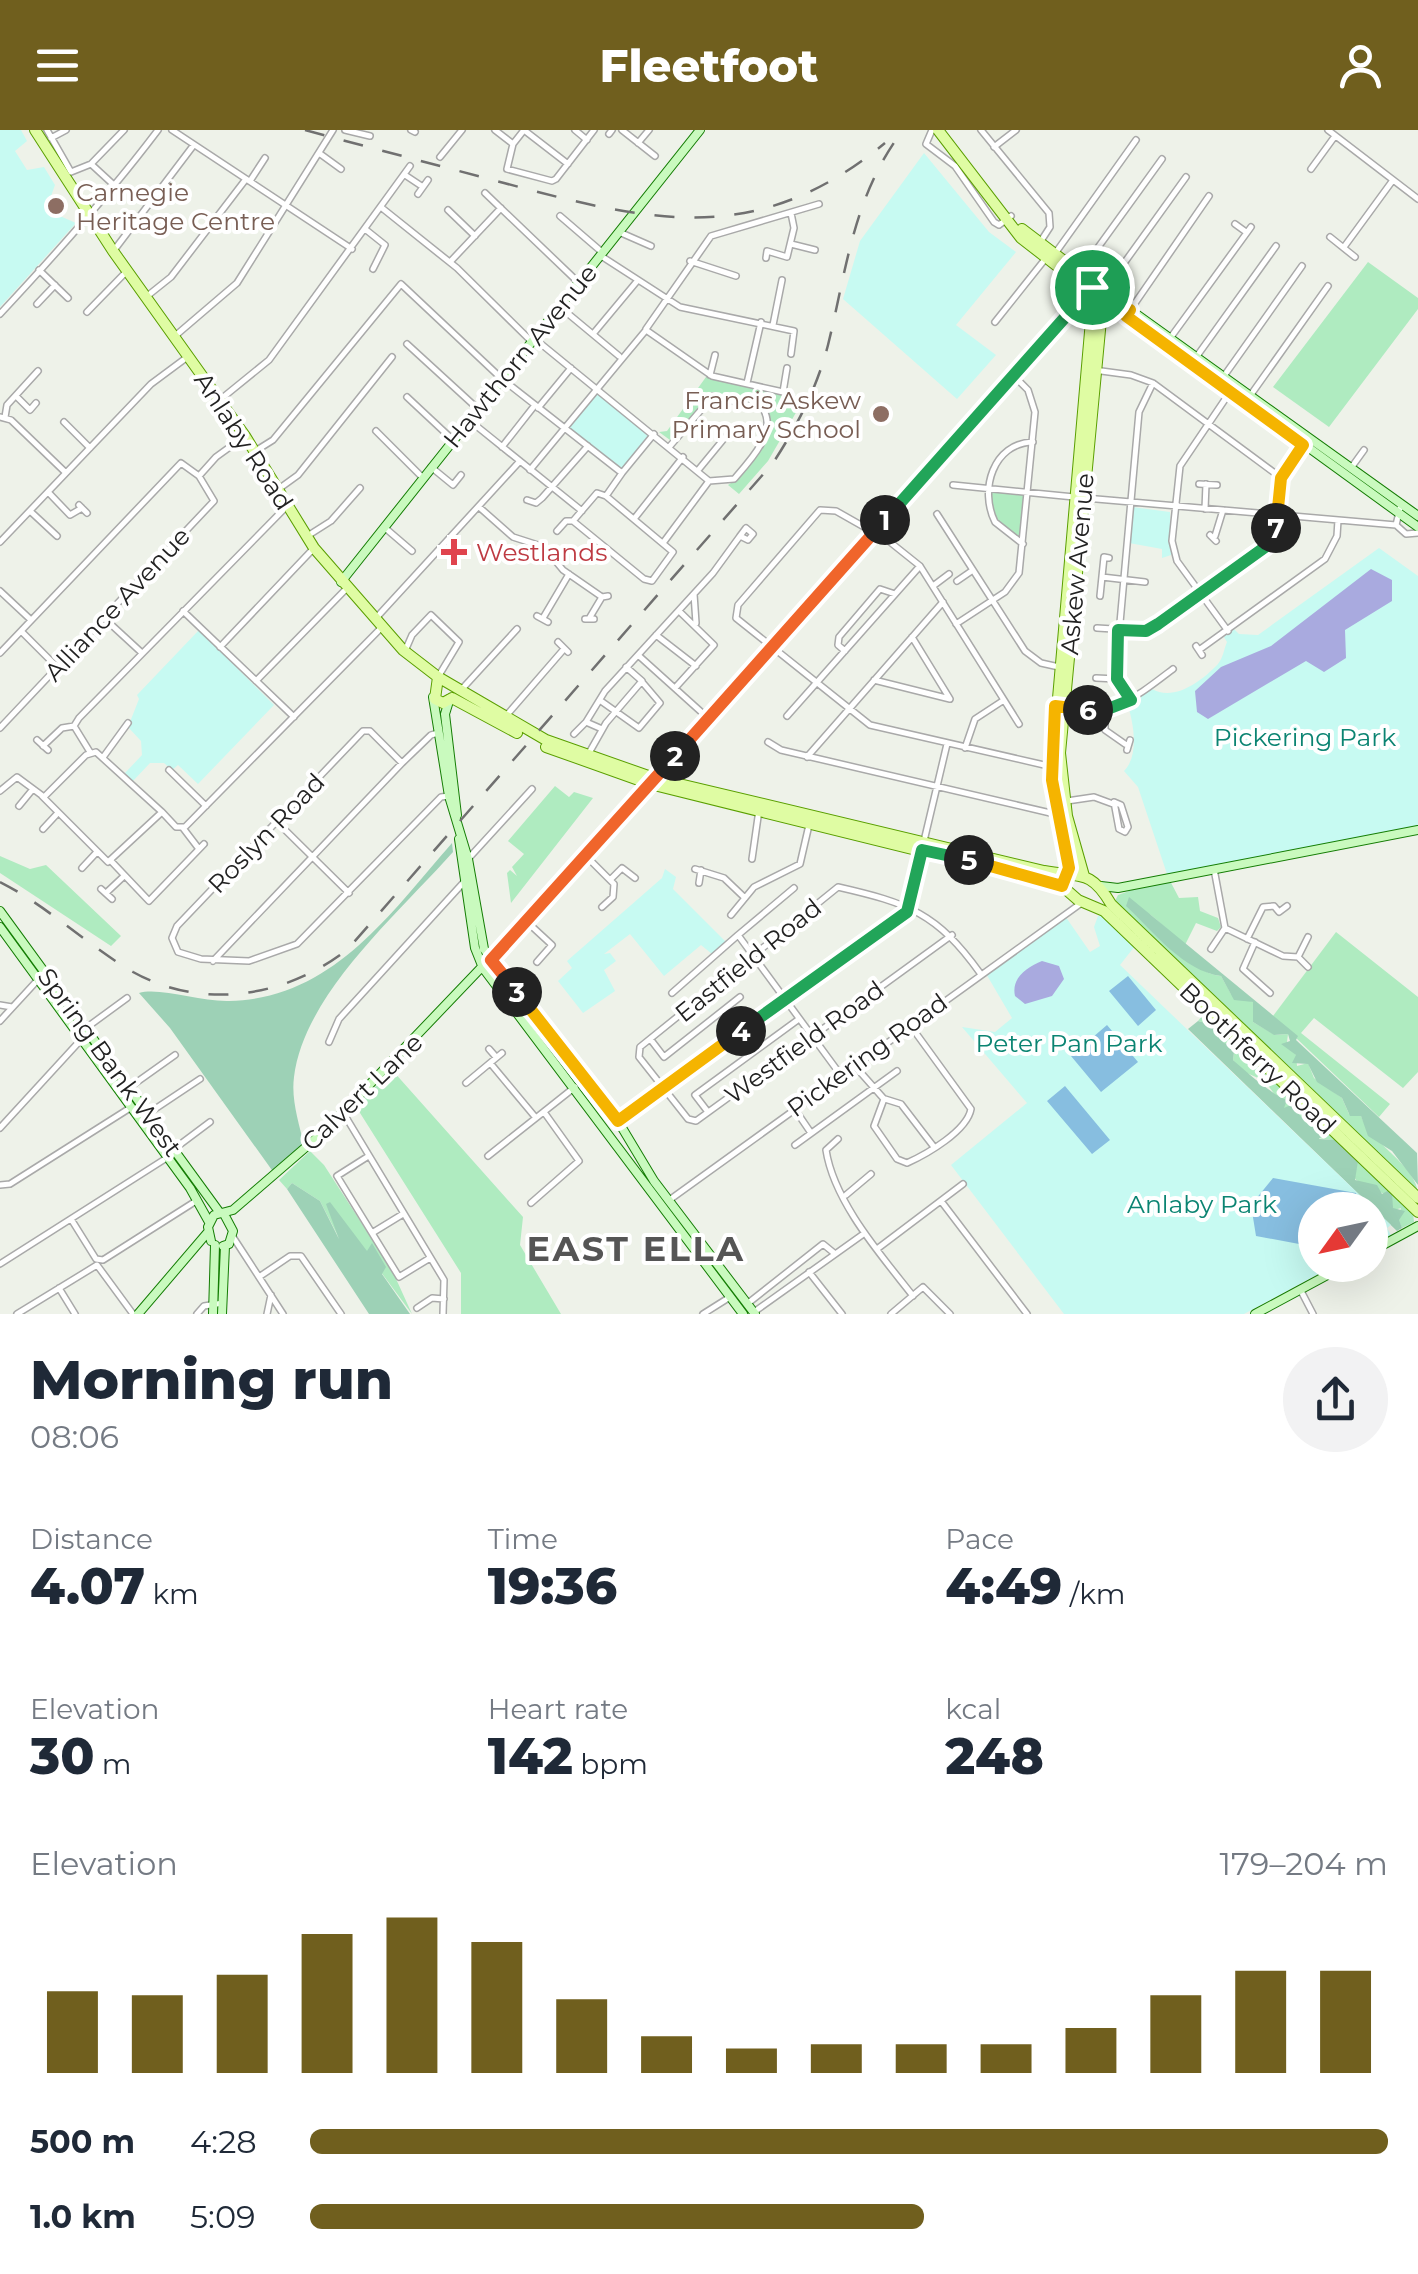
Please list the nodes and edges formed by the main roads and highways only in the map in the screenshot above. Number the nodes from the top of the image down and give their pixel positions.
1 (31, 130) edge
2 (938, 130) edge
3 (1009, 218) junction
4 (1050, 256) junction
5 (1103, 290) junction
6 (1094, 304) junction
7 (1067, 625) junction
8 (445, 690) junction
9 (1059, 706) junction
10 (1056, 767) junction
11 (652, 781) junction
12 (760, 806) junction
13 (1062, 816) junction
14 (923, 845) junction
15 (1067, 872) junction
16 (1084, 876) junction
17 (1062, 886) junction
18 (1105, 893) junction
19 (1096, 906) junction
20 (1418, 1198) edge
21 (1418, 1212) edge

1 - 8 main road, Anlaby Road
2 - 3 main road
3 - 4 main road
3 - 4 main road
4 - 5 main road
4 - 6 main road
5 - 6 main road, Askew Avenue
5 - 6 main road
6 - 7 main road, Askew Avenue
7 - 9 main road, Askew Avenue
7 - 9 main road, Askew Avenue
8 - 11 main road
8 - 11 main road
9 - 10 main road, Askew Avenue
10 - 13 main road, Askew Avenue
10 - 13 main road, Askew Avenue
11 - 12 main road
12 - 14 main road
12 - 14 main road
13 - 15 main road, Askew Avenue
13 - 16 main road, Askew Avenue
14 - 15 main road
14 - 17 main road
15 - 16 main road, Boothferry Road
15 - 17 main road
16 - 18 main road, Boothferry Road
17 - 19 main road
18 - 19 main road
18 - 20 main road, Boothferry Road
19 - 21 main road, Boothferry Road

